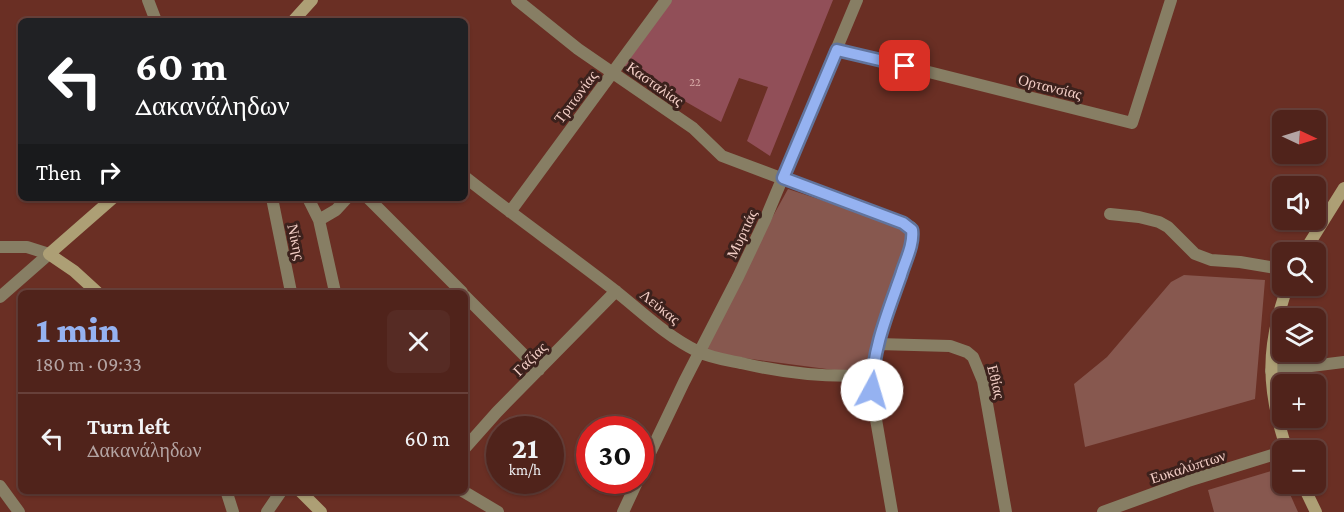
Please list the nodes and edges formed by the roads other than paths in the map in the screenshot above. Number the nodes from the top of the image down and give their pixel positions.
1 (148, 0) edge
2 (312, 0) edge
3 (517, 0) edge
4 (666, 0) edge
5 (857, 0) edge
6 (1171, 0) edge
7 (155, 18) edge
8 (296, 18) edge
9 (837, 50) junction
10 (613, 73) junction
11 (783, 178) junction
12 (468, 179) edge
13 (1344, 189) edge
14 (110, 201) edge
15 (273, 201) edge
16 (310, 201) edge
17 (344, 201) edge
18 (371, 201) edge
19 (510, 212) junction
20 (1110, 214) dead end
21 (319, 220) junction
22 (1310, 242) edge
23 (0, 247) edge
24 (49, 254) junction
25 (1272, 267) edge
26 (95, 290) edge
27 (291, 290) edge
28 (334, 290) edge
29 (460, 290) edge
30 (616, 291) junction
31 (1284, 296) edge
32 (0, 297) edge
33 (468, 299) edge
34 (878, 344) junction
35 (698, 352) junction
36 (1344, 362) edge
37 (539, 370) junction
38 (1271, 371) junction
39 (872, 375) junction
40 (1284, 440) edge
41 (468, 445) edge
42 (654, 445) edge
43 (1272, 455) edge
44 (0, 486) edge
45 (227, 494) edge
46 (279, 494) edge
47 (303, 494) edge
48 (467, 494) edge
49 (631, 494) edge
50 (1307, 494) edge
51 (20, 512) edge
52 (233, 512) edge
53 (267, 512) edge
54 (321, 512) edge
55 (498, 512) edge
56 (623, 512) edge
57 (892, 512) edge
58 (1006, 512) edge
59 (1103, 512) edge
60 (1316, 512) edge

1 - 7 street
2 - 8 street
3 - 10 street, Κασταλίας
4 - 10 street, Τριτωνίας
5 - 9 street, Μυρτιάς
6 - 9 street, Ορτανσίας
9 - 11 street, Μυρτιάς
10 - 11 street, Κασταλίας
10 - 19 street, Τριτωνίας
11 - 34 street, Κασταλίας
11 - 35 street, Μυρτιάς
12 - 19 street, Λεύκας
13 - 22 street
14 - 24 street
15 - 27 street, Νίκης
16 - 21 street
17 - 21 street
18 - 29 street
19 - 30 street, Λεύκας
20 - 25 street
21 - 28 street
23 - 24 street
24 - 26 street
24 - 32 street
30 - 35 street, Λεύκας
30 - 37 street, Γαζίας
31 - 38 street
33 - 37 street
34 - 39 street
34 - 58 street, Εθίας
35 - 39 street, Λεύκας
35 - 42 street, Μυρτιάς
36 - 38 street
37 - 41 street, Γαζίας
38 - 40 street
39 - 57 street
43 - 59 street, Ευκαλύπτων
44 - 51 street
45 - 52 street
46 - 53 street
47 - 54 street
48 - 55 street
49 - 56 street
50 - 60 street

